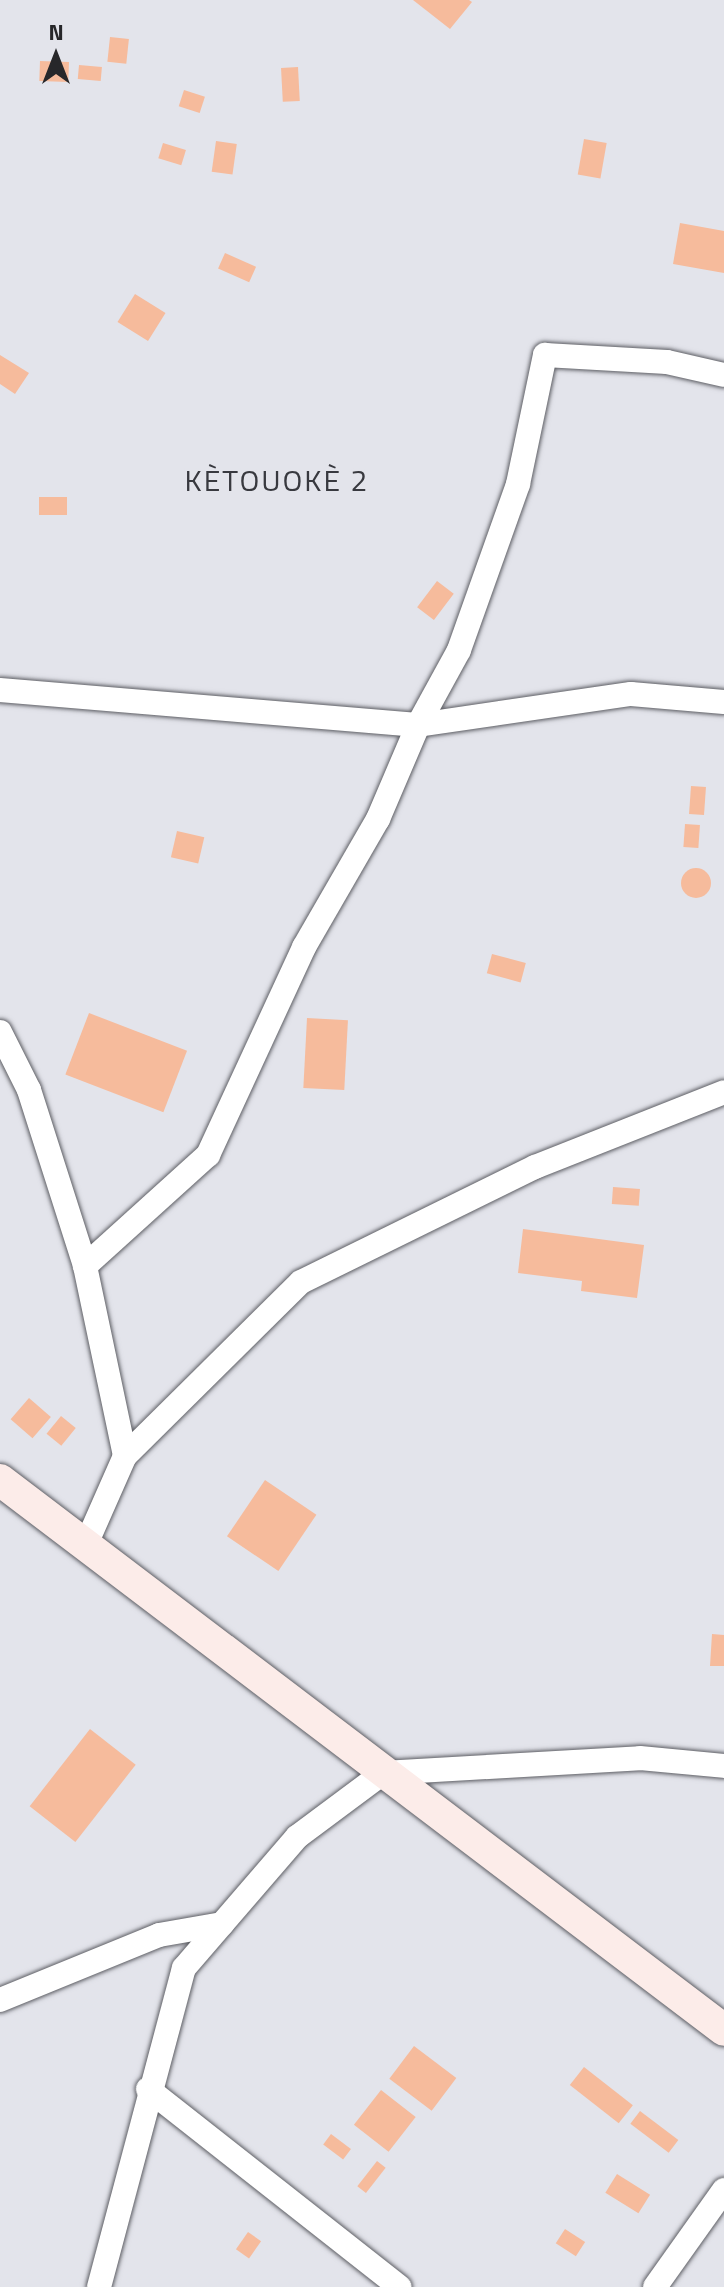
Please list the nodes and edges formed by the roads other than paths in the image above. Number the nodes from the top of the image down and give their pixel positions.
1 (724, 375) edge
2 (0, 690) edge
3 (724, 702) edge
4 (418, 725) junction
5 (0, 1032) edge
6 (724, 1092) edge
7 (85, 1266) junction
8 (125, 1456) junction
9 (0, 1480) edge
10 (87, 1542) junction
11 (724, 1766) edge
12 (383, 1773) junction
13 (222, 1924) junction
14 (0, 2000) edge
15 (724, 2030) edge
16 (148, 2089) junction
17 (724, 2190) edge
18 (99, 2287) edge
19 (400, 2287) edge
20 (655, 2287) edge

1 - 4 street
2 - 4 street
3 - 4 street
4 - 7 street
5 - 7 street
6 - 8 street
7 - 8 street
8 - 10 street
9 - 10 main road
10 - 12 main road
11 - 12 street
12 - 13 street
12 - 15 main road
13 - 14 street
13 - 16 street
16 - 18 street
16 - 19 street
17 - 20 street

